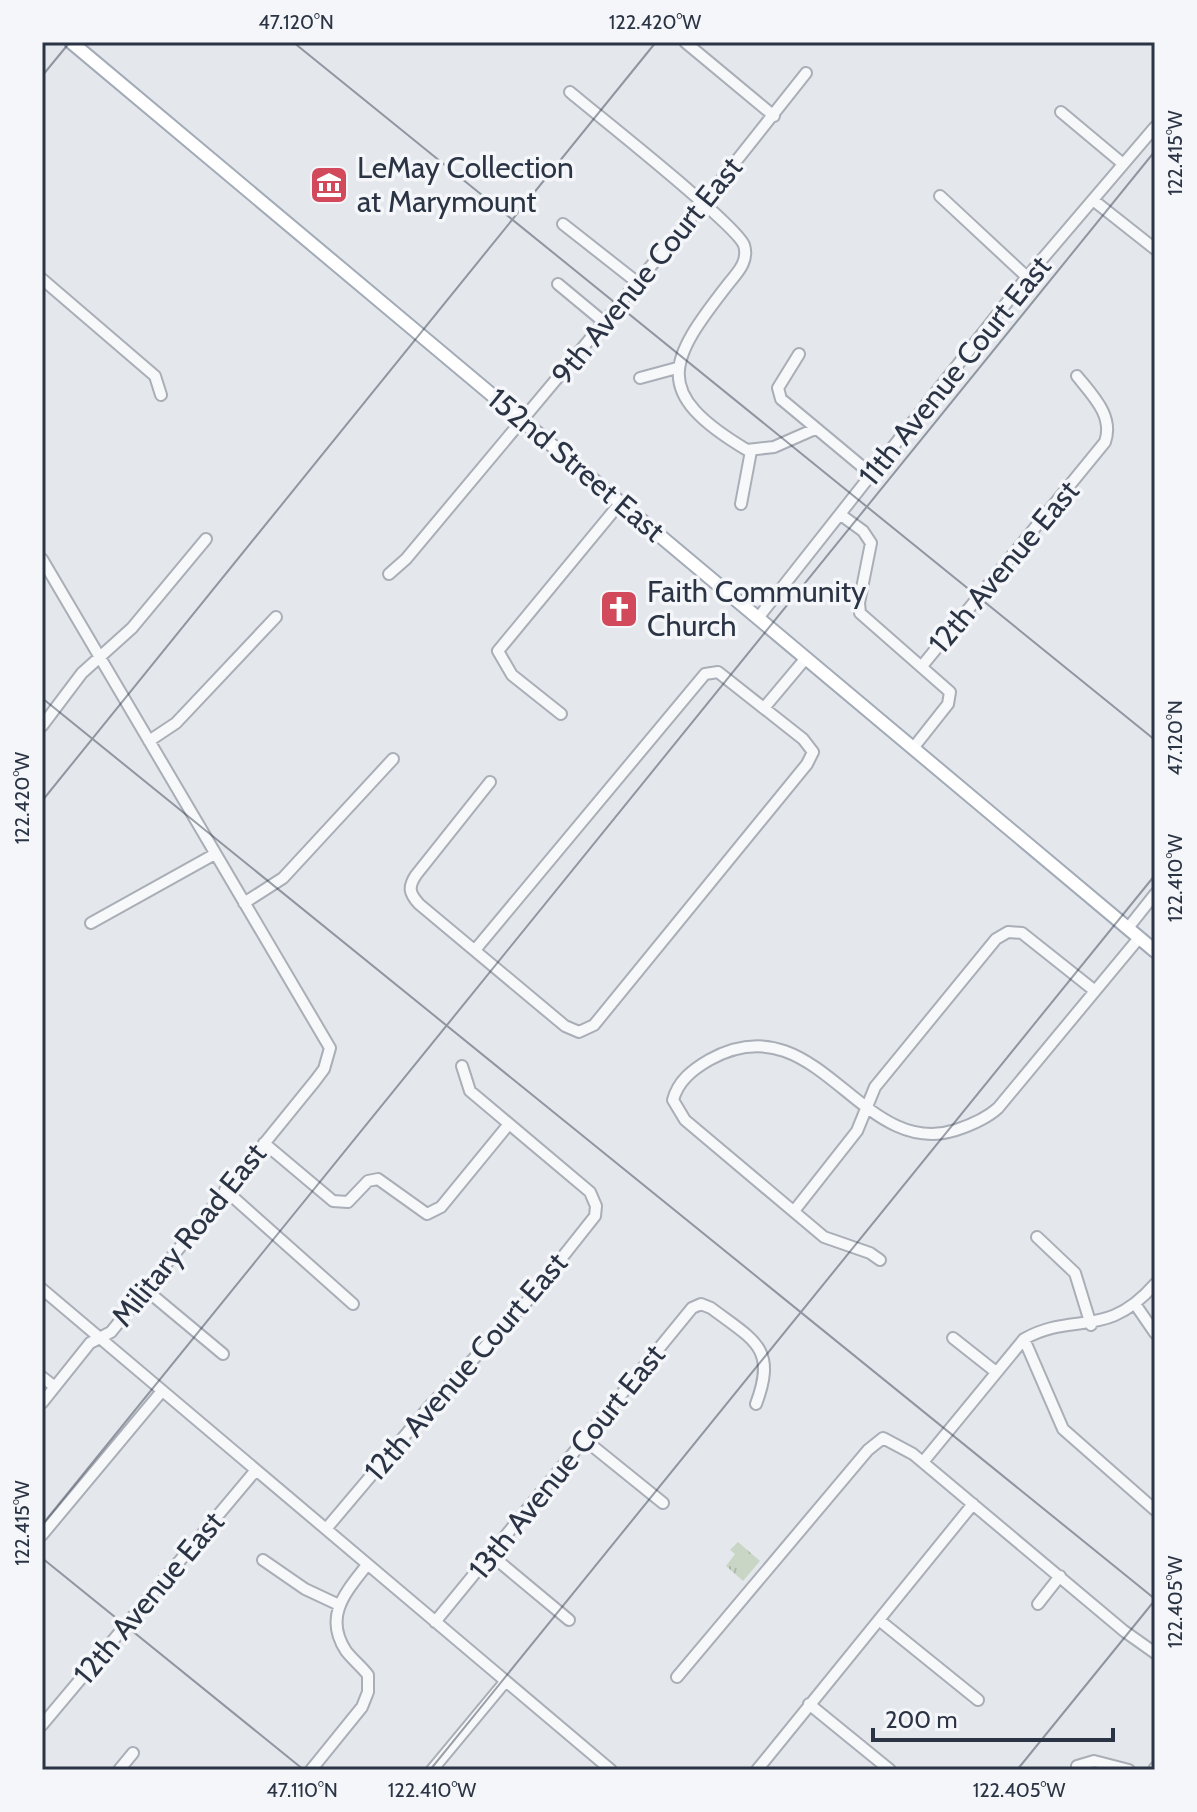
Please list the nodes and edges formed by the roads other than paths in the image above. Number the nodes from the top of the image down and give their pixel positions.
1 (71, 42) edge
2 (685, 42) edge
3 (806, 73) dead end
4 (570, 92) dead end
5 (1061, 112) dead end
6 (774, 116) junction
7 (1155, 127) edge
8 (1122, 163) junction
9 (940, 196) dead end
10 (1093, 200) junction
11 (702, 204) junction
12 (563, 224) dead end
13 (1155, 249) edge
14 (1027, 277) junction
15 (42, 279) edge
16 (638, 283) junction
17 (558, 284) dead end
18 (605, 323) junction
19 (799, 354) dead end
20 (677, 368) junction
21 (1077, 376) dead end
22 (640, 378) dead end
23 (161, 395) dead end
24 (522, 421) junction
25 (815, 429) junction
26 (751, 451) junction
27 (871, 474) junction
28 (621, 502) junction
29 (741, 504) dead end
30 (841, 515) junction
31 (206, 539) dead end
32 (42, 559) edge
33 (389, 574) dead end
34 (276, 617) dead end
35 (758, 618) junction
36 (98, 658) junction
37 (806, 658) junction
38 (922, 666) junction
39 (764, 708) junction
40 (561, 714) dead end
41 (42, 726) edge
42 (149, 741) junction
43 (914, 747) junction
44 (393, 759) dead end
45 (490, 782) dead end
46 (215, 854) junction
47 (1155, 894) edge
48 (244, 903) junction
49 (91, 923) dead end
50 (1128, 928) junction
51 (1139, 938) junction
52 (475, 950) junction
53 (1155, 951) edge
54 (1095, 991) junction
55 (462, 1066) dead end
56 (866, 1106) junction
57 (509, 1124) junction
58 (264, 1143) junction
59 (225, 1190) junction
60 (794, 1211) junction
61 (1037, 1237) dead end
62 (880, 1260) dead end
63 (1155, 1284) edge
64 (42, 1289) edge
65 (145, 1289) junction
66 (353, 1304) dead end
67 (1135, 1304) junction
68 (1091, 1325) junction
69 (1155, 1333) edge
70 (953, 1338) dead end
71 (101, 1339) junction
72 (1024, 1339) junction
73 (223, 1354) dead end
74 (996, 1372) junction
75 (42, 1377) edge
76 (55, 1387) junction
77 (162, 1391) junction
78 (42, 1403) edge
79 (756, 1404) dead end
80 (585, 1440) junction
81 (923, 1462) junction
82 (256, 1470) junction
83 (663, 1503) dead end
84 (973, 1504) junction
85 (1155, 1510) edge
86 (326, 1529) junction
87 (42, 1535) edge
88 (491, 1555) junction
89 (263, 1560) dead end
90 (367, 1565) junction
91 (1060, 1576) junction
92 (337, 1604) junction
93 (1038, 1604) dead end
94 (569, 1620) dead end
95 (879, 1620) junction
96 (435, 1622) junction
97 (1155, 1653) edge
98 (677, 1677) dead end
99 (505, 1682) junction
100 (978, 1700) dead end
101 (809, 1704) junction
102 (42, 1725) edge
103 (133, 1753) dead end
104 (1077, 1766) dead end
105 (119, 1770) edge
106 (311, 1770) edge
107 (432, 1770) edge
108 (611, 1770) edge
109 (757, 1770) edge
110 (890, 1770) edge
111 (1129, 1770) edge

1 - 24 main road, 152nd Street East
2 - 6 street
3 - 6 street, 9th Avenue Court East
4 - 11 street
5 - 8 street
6 - 11 street, 9th Avenue Court East
7 - 8 street, 11th Avenue Court East
8 - 10 street, 11th Avenue Court East
9 - 14 street
10 - 13 street
10 - 14 street, 11th Avenue Court East
11 - 16 street, 9th Avenue Court East
11 - 20 street
12 - 16 street
14 - 27 street, 11th Avenue Court East
15 - 23 street
16 - 18 street, 9th Avenue Court East
17 - 18 street
18 - 24 street, 9th Avenue Court East
19 - 25 street
20 - 22 street
20 - 26 street
21 - 38 street, 12th Avenue East
24 - 28 main road, 152nd Street East
24 - 33 street, 9th Avenue Court East
25 - 26 street
25 - 27 street
26 - 29 street
27 - 30 street, 11th Avenue Court East
28 - 35 main road, 152nd Street East
28 - 40 street
30 - 35 street, 11th Avenue Court East
30 - 38 street
31 - 36 street
32 - 36 street, Military Road East
34 - 42 street
35 - 37 main road, 152nd Street East
36 - 41 street
36 - 42 street, Military Road East
37 - 39 street
37 - 43 main road, 152nd Street East
38 - 43 street, 12th Avenue East
39 - 52 street
39 - 52 street
42 - 46 street, Military Road East
43 - 50 main road, 152nd Street East
44 - 48 street
45 - 52 street
46 - 48 street, Military Road East
46 - 49 street
47 - 50 street
48 - 58 street, Military Road East
50 - 51 main road, 152nd Street East
51 - 53 main road, 152nd Street East
51 - 54 street
54 - 56 street
54 - 56 street
55 - 57 street
56 - 60 street
56 - 60 street
57 - 58 street
57 - 86 street, 12th Avenue Court East
58 - 59 street, Military Road East
59 - 65 street, Military Road East
59 - 66 street
60 - 62 street
61 - 68 street
63 - 67 street
64 - 71 street
65 - 71 street, Military Road East
65 - 73 street
67 - 68 street
67 - 69 street
68 - 72 street
70 - 74 street
71 - 76 street
71 - 77 street, Military Road East
72 - 74 street
72 - 85 street
74 - 81 street
75 - 76 street
76 - 78 street
77 - 82 street, Military Road East
77 - 87 street
79 - 80 street, 13th Avenue Court East
80 - 83 street
80 - 88 street, 13th Avenue Court East
81 - 84 street
81 - 98 street
82 - 86 street, Military Road East
82 - 102 street, 12th Avenue East
84 - 91 street
84 - 95 street
86 - 90 street, Military Road East
88 - 94 street
88 - 96 street, 13th Avenue Court East
89 - 92 street
90 - 92 street
90 - 96 street, Military Road East
91 - 93 street
91 - 97 street
92 - 106 street
95 - 100 street
95 - 101 street
96 - 99 street, Military Road East
99 - 107 street
99 - 108 street, Military Road East
101 - 109 street
101 - 110 street
103 - 105 street
104 - 111 street

